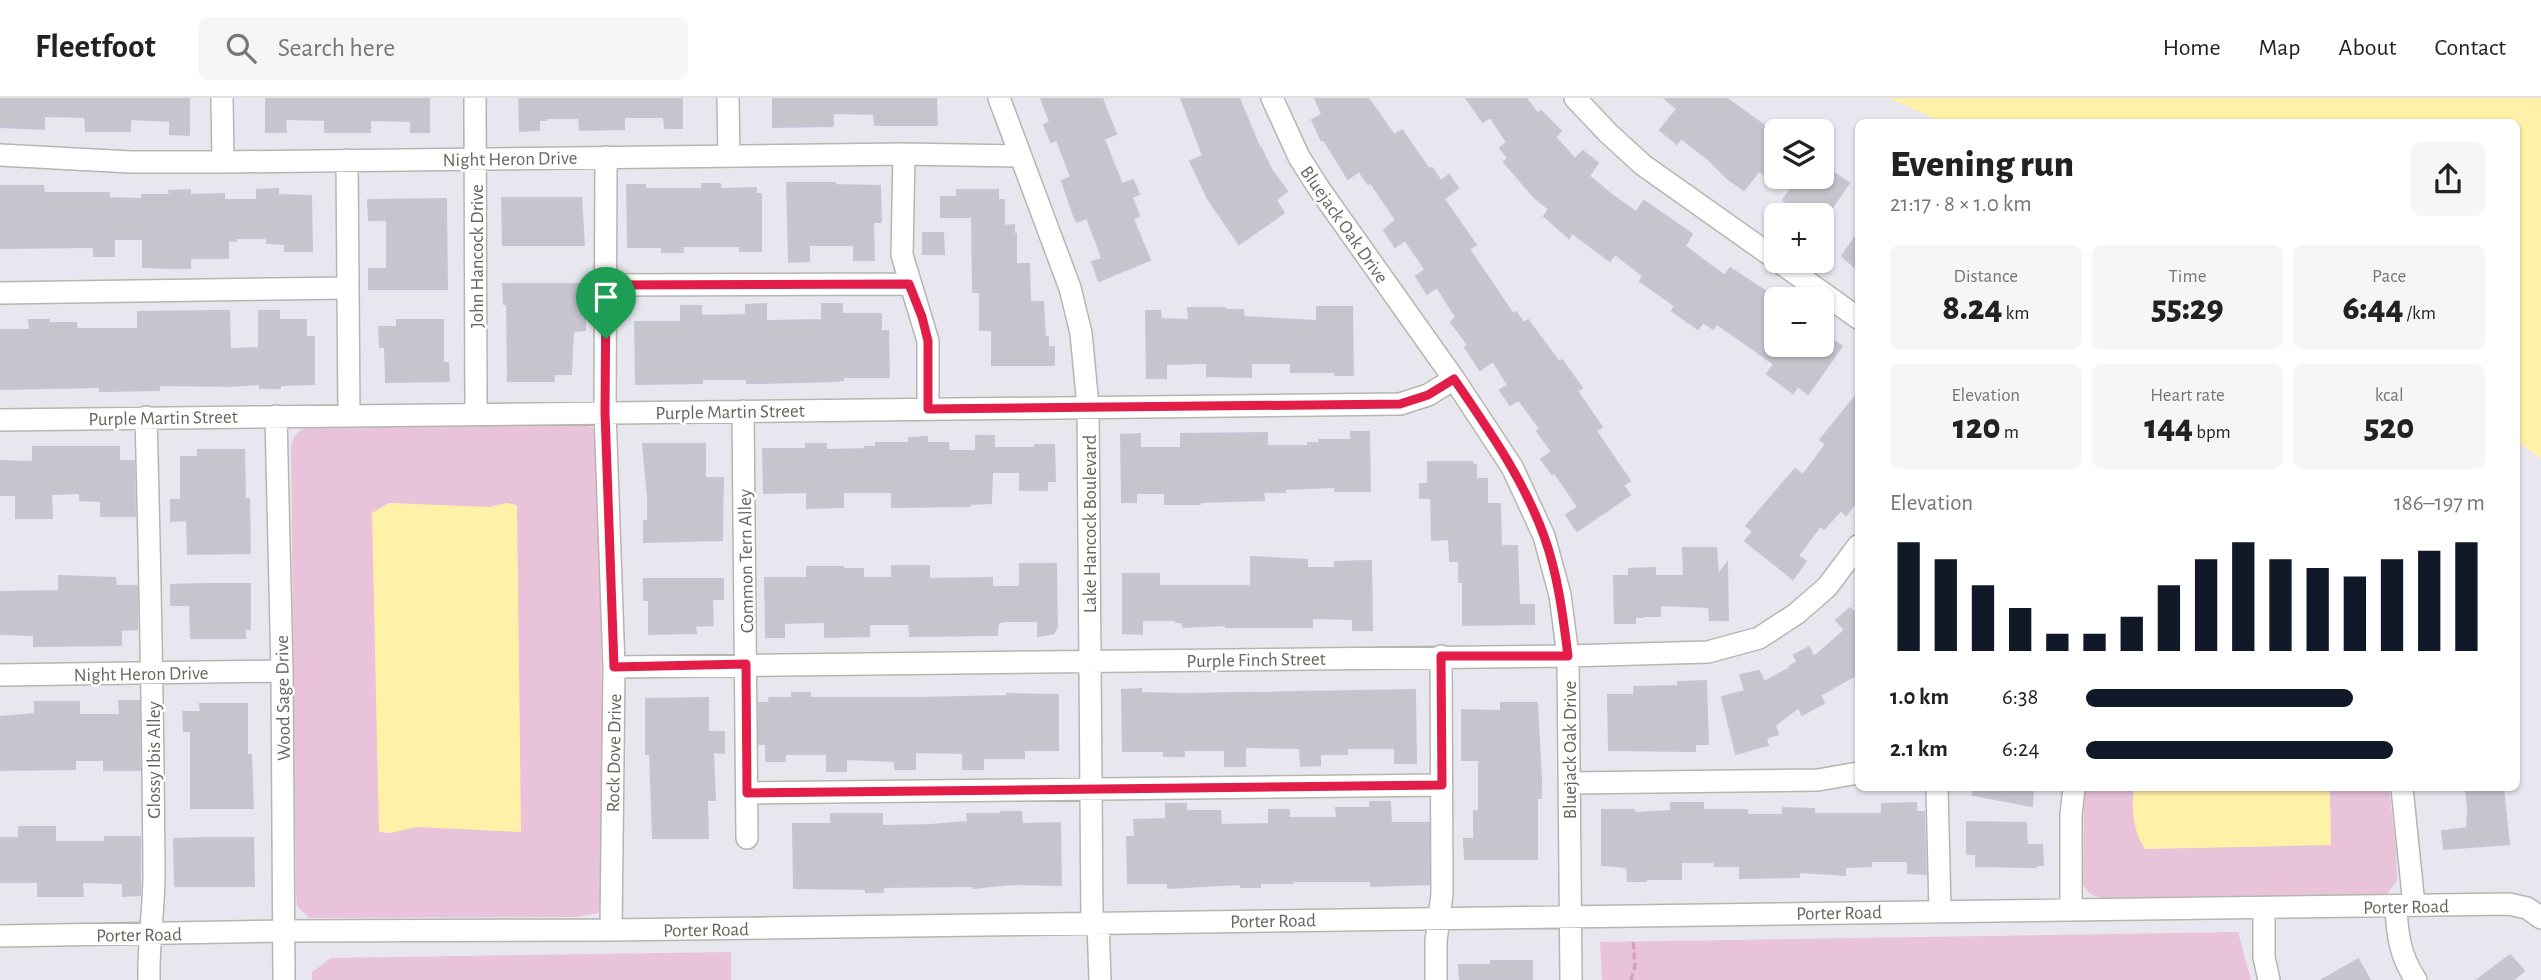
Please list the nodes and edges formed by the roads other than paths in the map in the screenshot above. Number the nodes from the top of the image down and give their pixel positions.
1 (222, 98) edge
2 (475, 98) edge
3 (728, 98) edge
4 (999, 98) edge
5 (1272, 98) edge
6 (1575, 98) edge
7 (904, 154) junction
8 (0, 155) edge
9 (729, 156) junction
10 (1020, 156) junction
11 (606, 157) junction
12 (476, 158) junction
13 (347, 160) junction
14 (222, 162) junction
15 (1764, 251) edge
16 (1795, 273) edge
17 (909, 284) junction
18 (606, 285) junction
19 (347, 288) junction
20 (0, 293) edge
21 (1855, 316) edge
22 (1454, 379) junction
23 (1088, 407) junction
24 (928, 409) junction
25 (743, 411) junction
26 (605, 412) junction
27 (476, 414) junction
28 (349, 415) junction
29 (276, 416) junction
30 (146, 417) junction
31 (0, 420) edge
32 (1855, 550) edge
33 (1441, 656) junction
34 (1568, 656) junction
35 (1090, 661) junction
36 (746, 664) junction
37 (614, 667) junction
38 (282, 671) junction
39 (153, 673) junction
40 (0, 675) edge
41 (1855, 774) edge
42 (1569, 783) junction
43 (1442, 785) junction
44 (1092, 789) junction
45 (1937, 791) edge
46 (2074, 791) edge
47 (2402, 791) edge
48 (747, 793) junction
49 (747, 838) dead end
50 (2405, 906) junction
51 (2264, 908) junction
52 (2071, 910) junction
53 (1940, 911) junction
54 (1569, 916) junction
55 (1439, 917) junction
56 (2541, 918) edge
57 (1095, 923) junction
58 (611, 930) junction
59 (284, 932) junction
60 (151, 934) junction
61 (0, 936) edge
62 (149, 980) edge
63 (284, 980) edge
64 (1100, 980) edge
65 (1436, 980) edge
66 (1571, 980) edge
67 (2269, 980) edge
68 (2416, 980) edge

1 - 14 street
2 - 12 street, John Hancock Drive
3 - 9 street
4 - 10 street, Lake Hancock Boulevard
5 - 22 street, Bluejack Oak Drive
6 - 15 street
7 - 9 street, Night Heron Drive
7 - 10 street, Night Heron Drive
7 - 17 street
8 - 14 street, Night Heron Drive
9 - 11 street, Night Heron Drive
10 - 23 street, Lake Hancock Boulevard
11 - 12 street, Night Heron Drive
11 - 18 street, Rock Dove Drive
12 - 13 street, Night Heron Drive
12 - 27 street, John Hancock Drive
13 - 14 street, Night Heron Drive
13 - 19 street
16 - 21 street
17 - 18 street
17 - 24 street
18 - 26 street, Rock Dove Drive
19 - 20 street
19 - 28 street
22 - 23 street, Purple Martin Street
22 - 34 street, Bluejack Oak Drive
23 - 24 street, Purple Martin Street
23 - 35 street, Lake Hancock Boulevard
24 - 25 street, Purple Martin Street
25 - 26 street, Purple Martin Street
25 - 36 street, Common Tern Alley
26 - 27 street, Purple Martin Street
26 - 37 street, Rock Dove Drive
27 - 28 street, Purple Martin Street
28 - 29 street, Purple Martin Street
29 - 30 street, Purple Martin Street
29 - 38 street, Wood Sage Drive
30 - 31 street, Purple Martin Street
30 - 39 street, Glossy Ibis Alley
32 - 34 street, Purple Finch Street
33 - 34 street, Purple Finch Street
33 - 35 street, Purple Finch Street
33 - 43 street
34 - 42 street, Bluejack Oak Drive
35 - 36 street, Purple Finch Street
35 - 44 street, Lake Hancock Boulevard
36 - 37 street, Purple Finch Street
36 - 48 street, Common Tern Alley
37 - 58 street, Rock Dove Drive
38 - 39 street, Night Heron Drive
38 - 59 street, Wood Sage Drive
39 - 40 street, Night Heron Drive
39 - 60 street, Glossy Ibis Alley
41 - 42 street
42 - 54 street, Bluejack Oak Drive
43 - 44 street
43 - 55 street
44 - 48 street
44 - 57 street, Lake Hancock Boulevard
45 - 53 street
46 - 52 street
47 - 50 street
48 - 49 street, Common Tern Alley
50 - 51 street, Porter Road
50 - 56 street, Porter Road
50 - 68 street
51 - 52 street, Porter Road
51 - 67 street
52 - 53 street, Porter Road
53 - 54 street, Porter Road
54 - 55 street, Porter Road
54 - 66 street, Bluejack Oak Drive
55 - 57 street, Porter Road
55 - 65 street
57 - 58 street, Porter Road
57 - 64 street, Lake Hancock Boulevard
58 - 59 street, Porter Road
59 - 60 street, Porter Road
59 - 63 street, Wood Sage Drive
60 - 61 street, Porter Road
60 - 62 street, Glossy Ibis Alley

